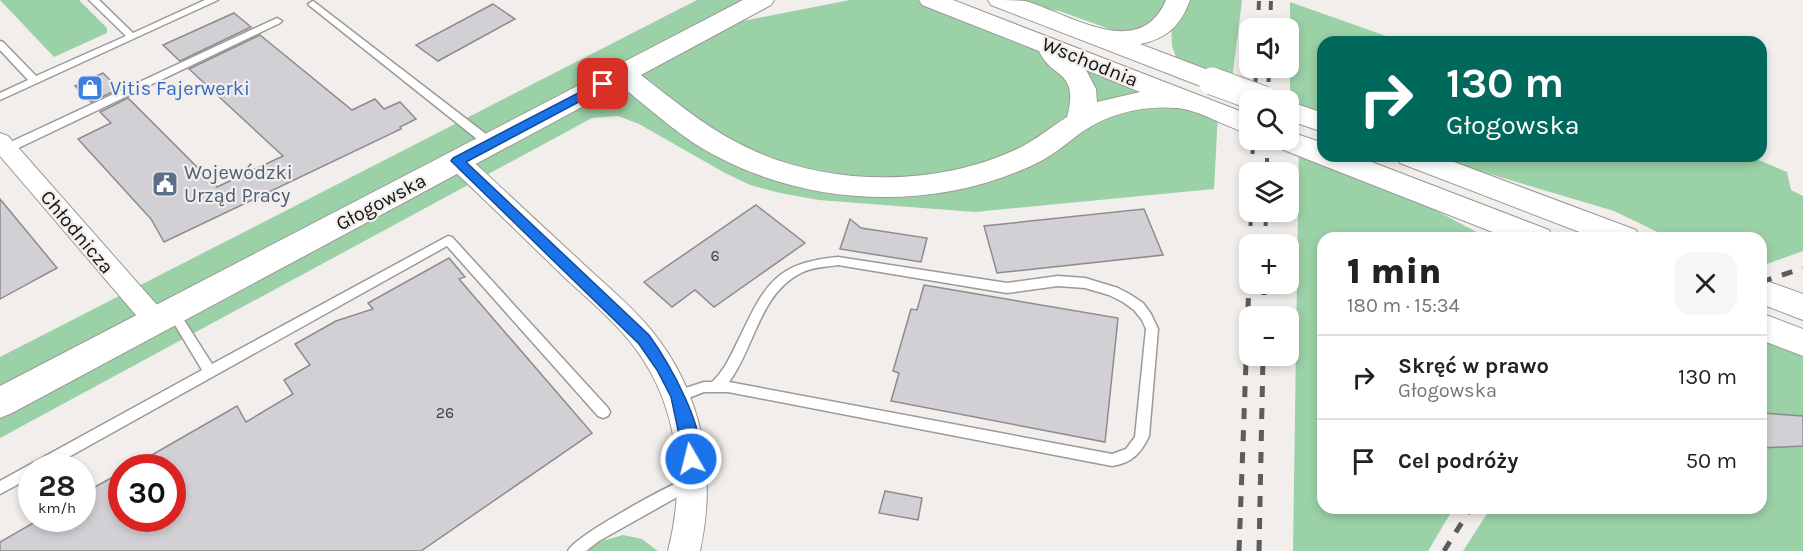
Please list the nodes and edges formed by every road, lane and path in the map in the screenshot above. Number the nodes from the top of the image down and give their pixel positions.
1 (94, 0) edge
2 (213, 0) edge
3 (762, 0) edge
4 (931, 0) edge
5 (1000, 0) edge
6 (313, 4) dead end
7 (1175, 9) edge
8 (276, 21) dead end
9 (132, 37) junction
10 (1100, 38) junction
11 (1039, 42) junction
12 (0, 44) edge
13 (622, 74) junction
14 (1205, 78) junction
15 (35, 81) junction
16 (1239, 91) edge
17 (0, 97) edge
18 (1194, 104) junction
19 (1299, 114) edge
20 (1079, 121) junction
21 (1239, 121) edge
22 (1317, 121) edge
23 (491, 144) junction
24 (3, 145) edge
25 (1299, 145) edge
26 (1317, 152) edge
27 (458, 161) junction
28 (1342, 162) edge
29 (1426, 162) edge
30 (1523, 232) edge
31 (1609, 232) edge
32 (164, 316) junction
33 (1767, 328) edge
34 (1803, 343) edge
35 (210, 372) junction
36 (716, 386) junction
37 (678, 396) junction
38 (0, 403) edge
39 (603, 412) dead end
40 (61, 454) edge
41 (18, 478) edge
42 (693, 480) junction
43 (0, 488) edge
44 (575, 551) edge
45 (684, 551) edge

1 - 9 lane
2 - 9 lane
3 - 13 street, Głogowska
4 - 11 street, Wschodnia
5 - 10 street, Wschodnia
6 - 23 lane
7 - 10 street
7 - 14 street
8 - 24 lane
9 - 15 lane
10 - 14 street, Wschodnia
11 - 18 street, Wschodnia
11 - 20 street
12 - 15 lane
13 - 20 street
13 - 23 street, Głogowska
14 - 16 street, Wschodnia, bridge
15 - 17 lane
18 - 20 street
18 - 21 street, Wschodnia
19 - 22 street
23 - 27 street, Głogowska
24 - 32 street, Chłodnicza
25 - 26 street
27 - 32 street, Głogowska
27 - 37 street
28 - 30 street
29 - 31 street
32 - 35 lane
32 - 38 street, Głogowska
33 - 34 street
35 - 39 lane
35 - 40 lane
36 - 36 lane
36 - 37 lane
37 - 42 street
41 - 43 lane
42 - 44 lane
42 - 45 street

